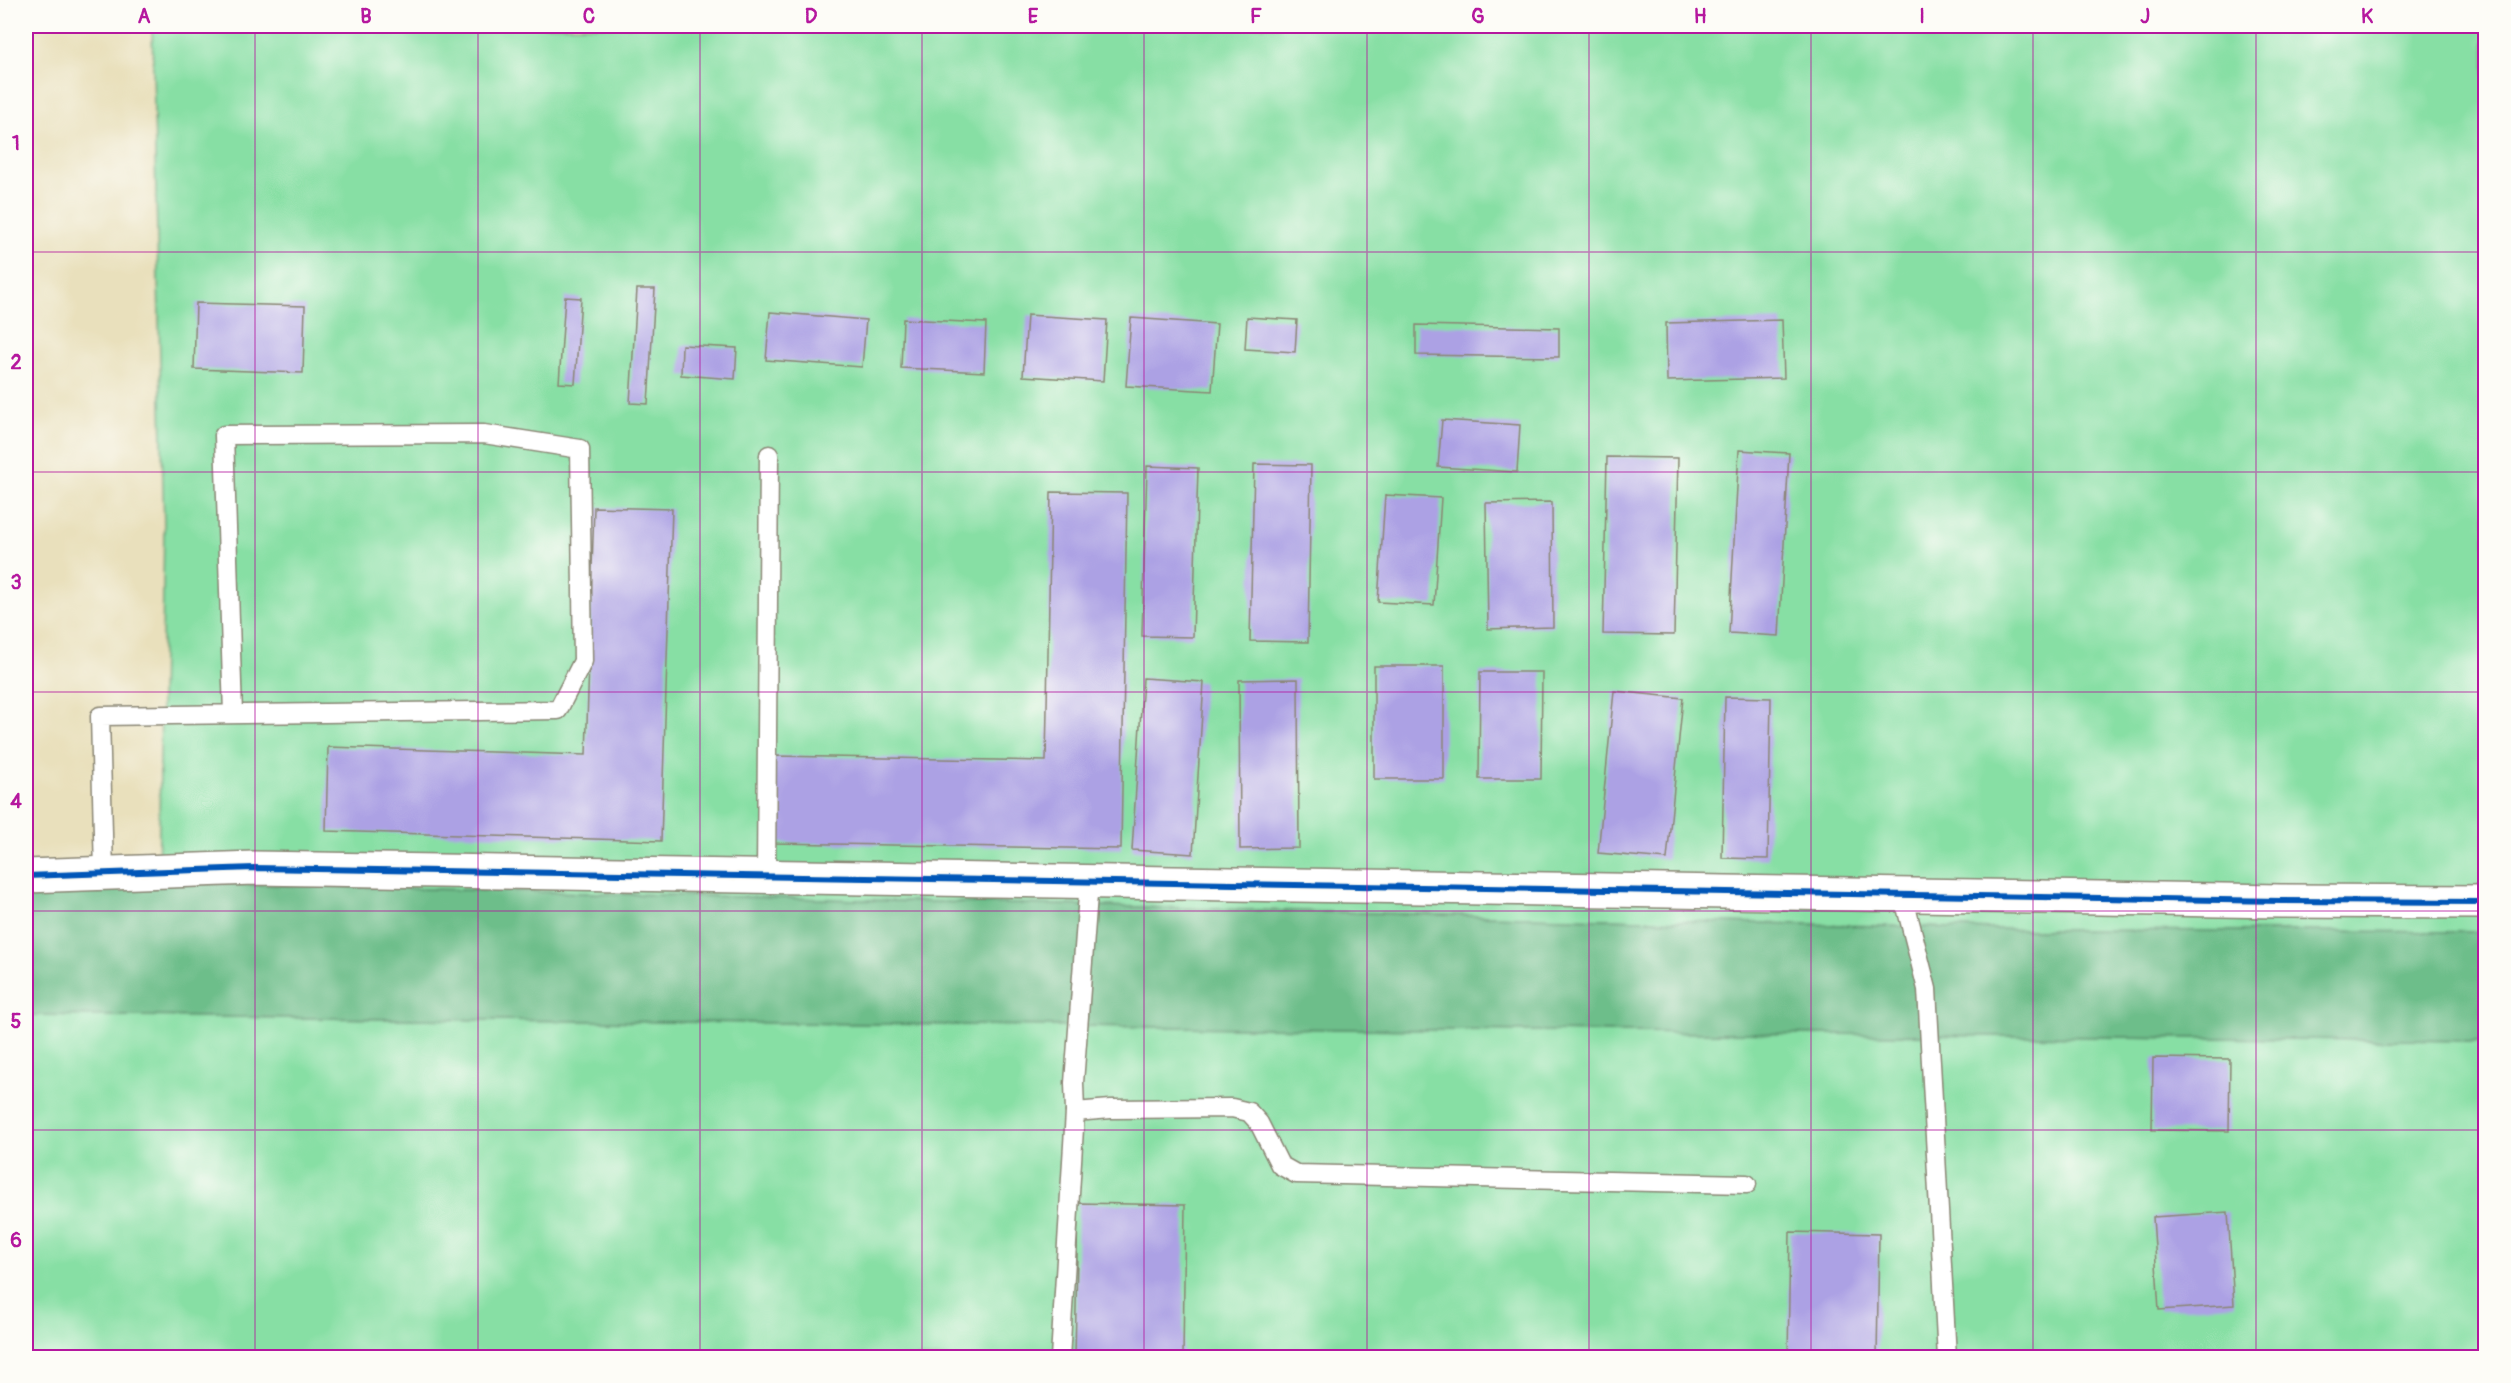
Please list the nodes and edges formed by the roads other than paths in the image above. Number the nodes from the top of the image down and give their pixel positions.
1 (769, 455) dead end
2 (233, 714) junction
3 (104, 873) junction
4 (26, 876) edge
5 (766, 876) junction
6 (1089, 881) junction
7 (1903, 895) junction
8 (2486, 902) edge
9 (1075, 1112) junction
10 (1747, 1184) dead end
11 (1060, 1358) edge
12 (1947, 1358) edge

1 - 5 lane
2 - 2 lane
2 - 3 lane
3 - 4 street
3 - 5 street
5 - 6 street
6 - 7 street
6 - 9 lane
7 - 8 street
7 - 12 lane
9 - 10 lane
9 - 11 lane

